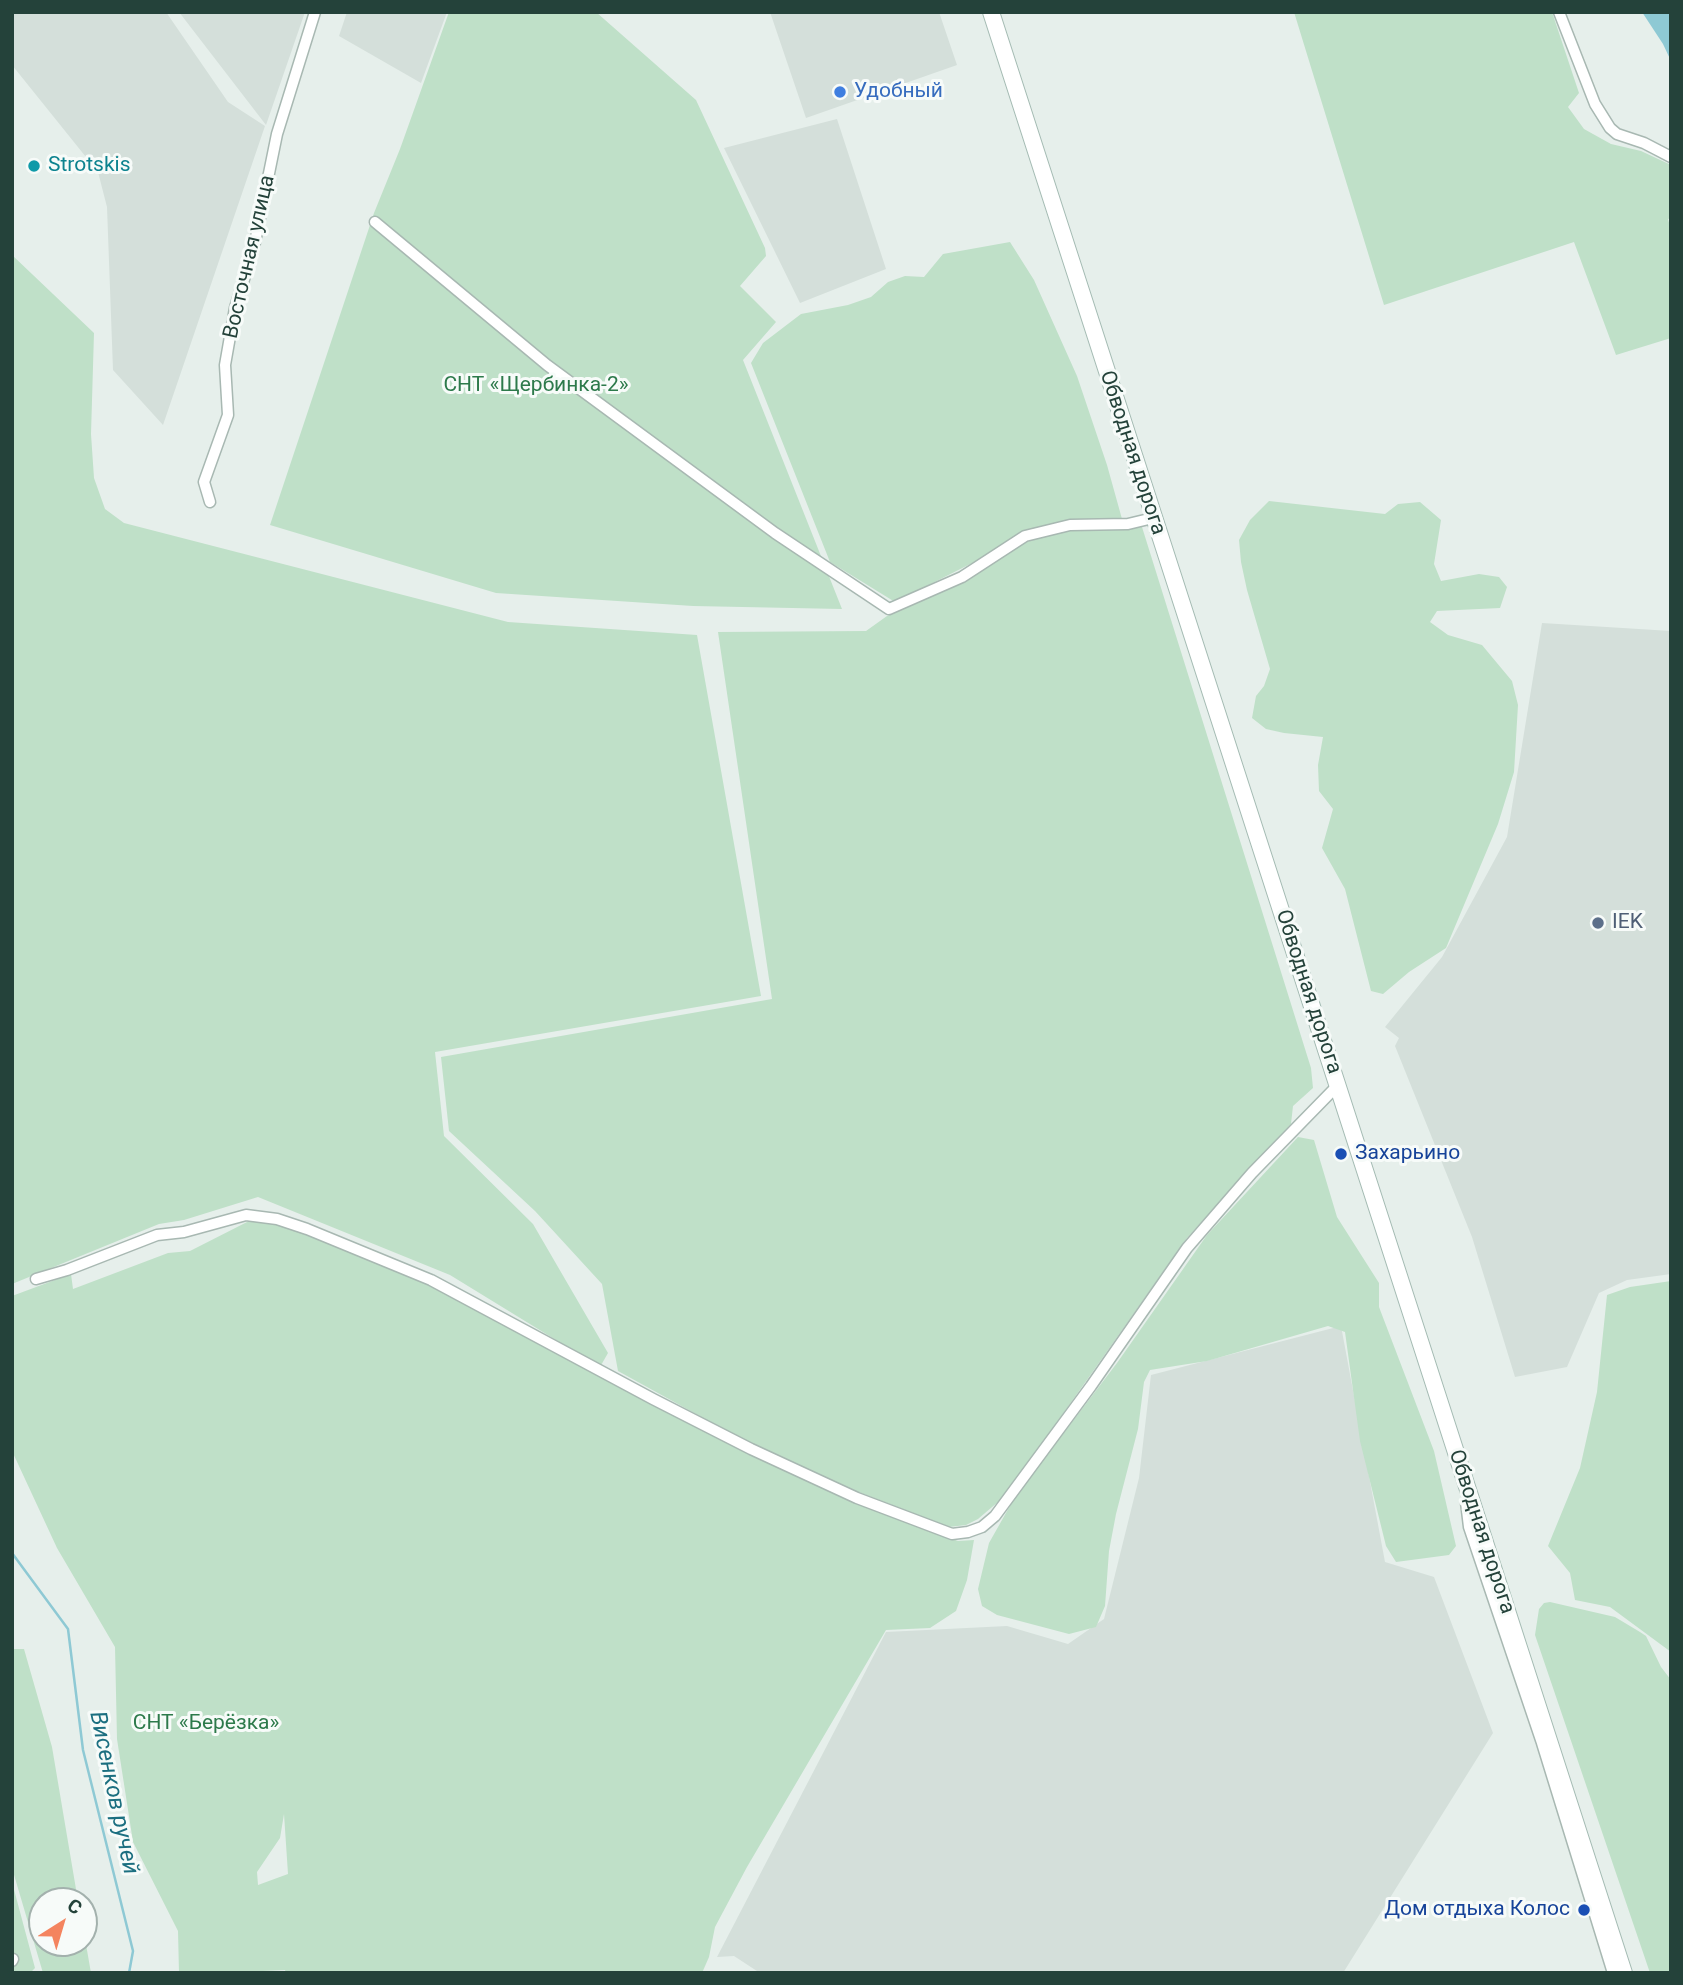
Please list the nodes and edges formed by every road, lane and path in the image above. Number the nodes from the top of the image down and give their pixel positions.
1 (315, 12) edge
2 (991, 12) edge
3 (1559, 12) edge
4 (1671, 157) edge
5 (375, 222) dead end
6 (210, 502) dead end
7 (1153, 518) junction
8 (1338, 1086) junction
9 (36, 1279) dead end
10 (1462, 1475) junction
11 (1609, 1960) junction
12 (1604, 1973) edge
13 (1613, 1973) edge
14 (1624, 1973) edge

1 - 6 street, Восточная улица
2 - 7 main road, Обводная дорога
3 - 4 street
5 - 7 street
7 - 8 main road, Обводная дорога
8 - 9 street
8 - 10 main road, Обводная дорога
10 - 11 street
10 - 14 main road, Обводная дорога
11 - 12 street
11 - 13 street

